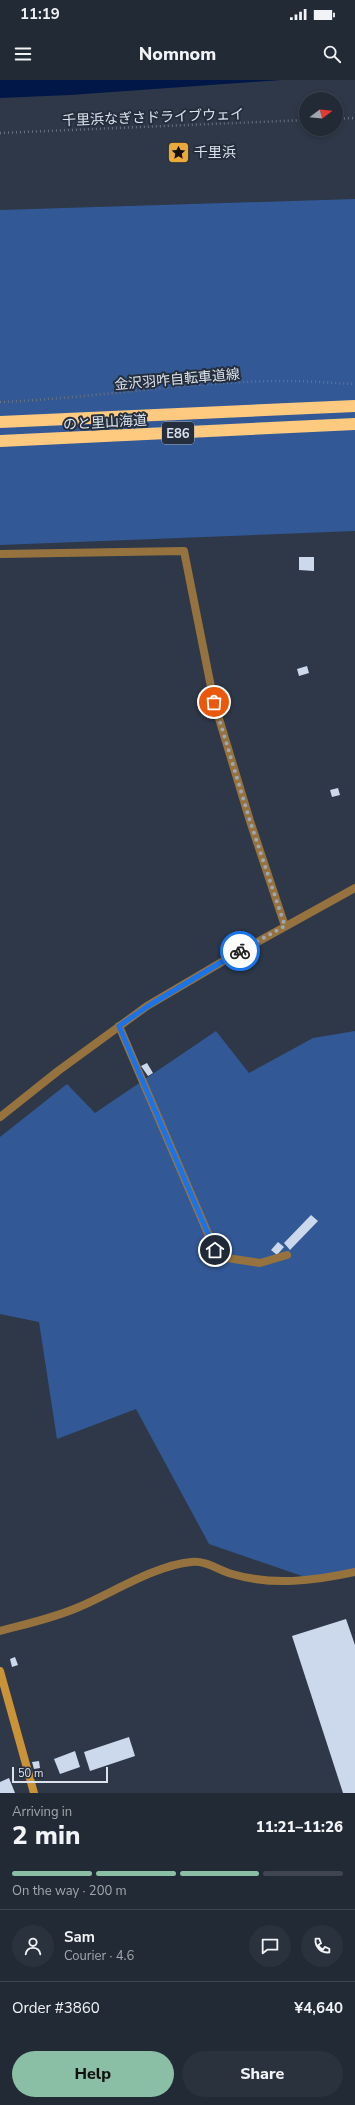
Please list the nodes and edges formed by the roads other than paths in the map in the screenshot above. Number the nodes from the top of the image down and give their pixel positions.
1 (355, 406) edge
2 (0, 422) edge
3 (355, 424) edge
4 (0, 441) edge
5 (0, 554) edge
6 (355, 888) edge
7 (285, 926) junction
8 (119, 1026) junction
9 (0, 1117) edge
10 (287, 1255) dead end
11 (355, 1572) edge
12 (0, 1631) edge
13 (0, 1671) edge
14 (34, 1793) edge

1 - 2 highway, のと里山海道 / E86
3 - 4 highway, のと里山海道 / E86
5 - 7 street
6 - 7 street
7 - 8 street
8 - 9 street
8 - 10 street
11 - 12 street
13 - 14 street

